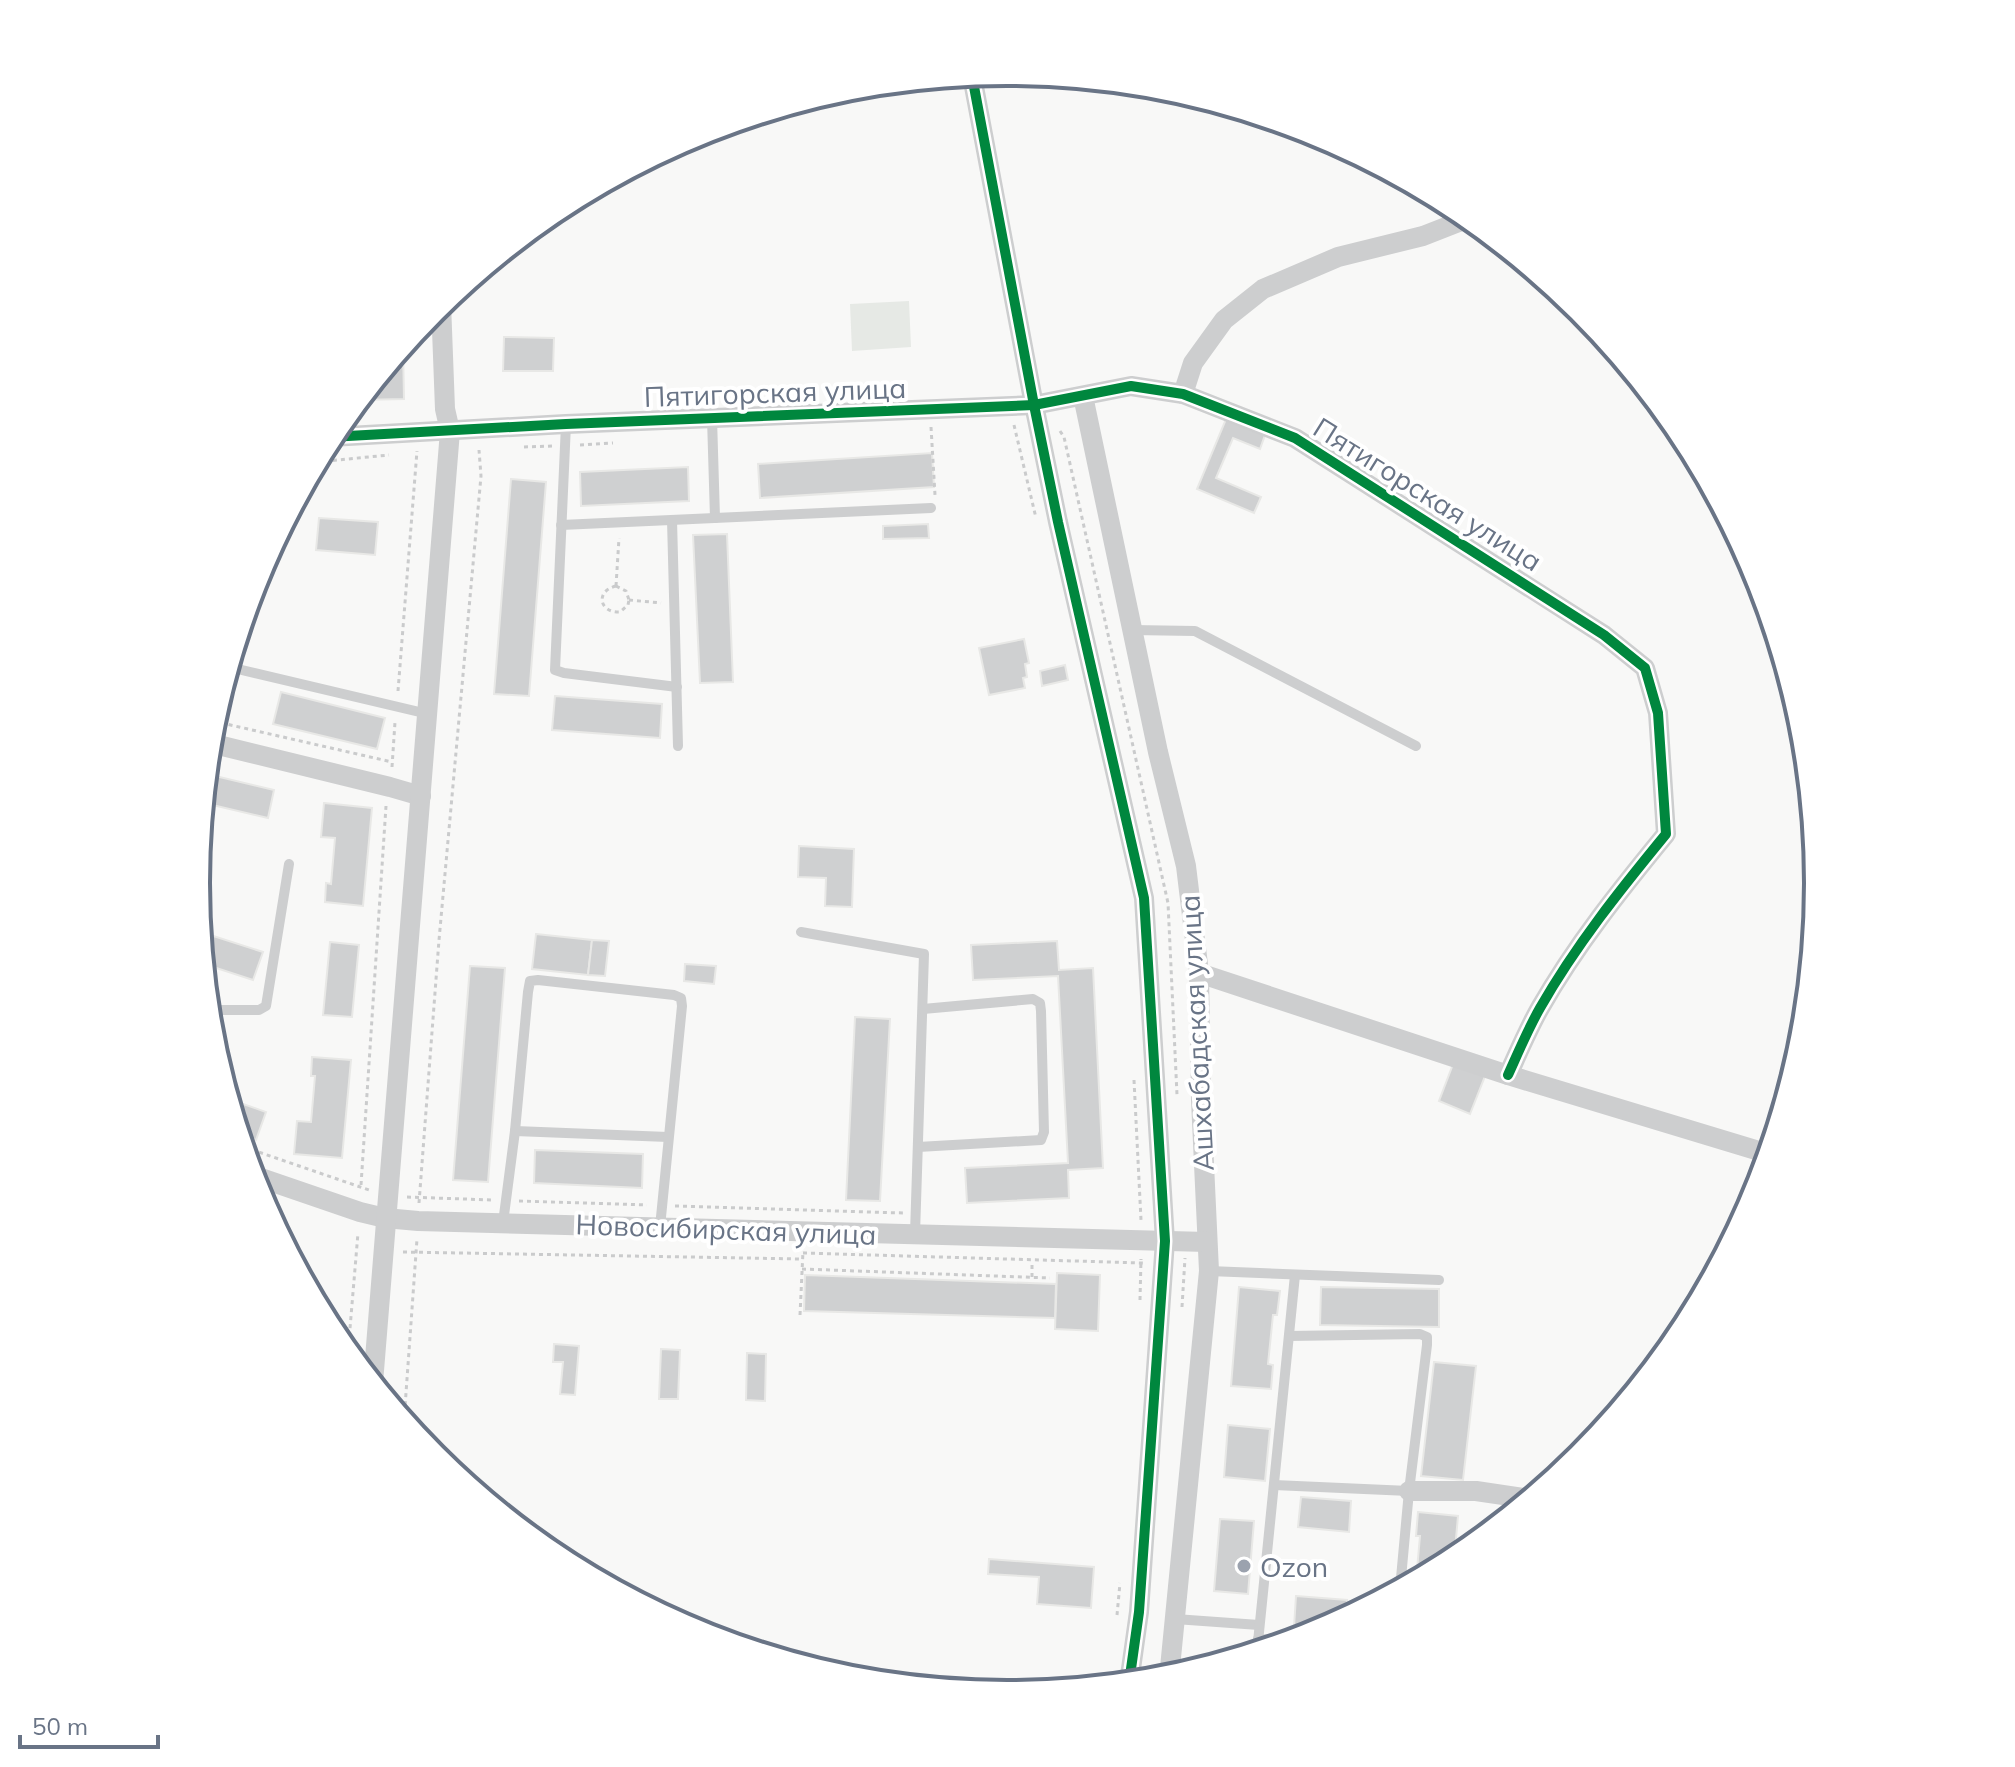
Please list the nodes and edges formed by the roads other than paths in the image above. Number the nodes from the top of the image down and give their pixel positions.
1 (974, 87) edge
2 (1455, 223) edge
3 (442, 322) edge
4 (1183, 394) junction
5 (1083, 396) junction
6 (1034, 405) junction
7 (712, 418) junction
8 (566, 424) junction
9 (450, 431) junction
10 (347, 436) edge
11 (931, 508) road end
12 (715, 518) junction
13 (672, 520) junction
14 (561, 525) junction
15 (1132, 630) junction
16 (239, 669) edge
17 (677, 687) junction
18 (428, 714) junction
19 (222, 746) edge
20 (678, 746) dead end
21 (1416, 746) dead end
22 (421, 796) junction
23 (289, 864) dead end
24 (801, 932) dead end
25 (1199, 973) junction
26 (923, 1009) junction
27 (220, 1010) edge
28 (1508, 1075) junction
29 (515, 1131) junction
30 (668, 1137) junction
31 (918, 1147) junction
32 (1759, 1151) edge
33 (268, 1180) edge
34 (385, 1218) junction
35 (503, 1223) junction
36 (916, 1224) junction
37 (660, 1227) junction
38 (1164, 1231) junction
39 (1207, 1242) junction
40 (1209, 1271) junction
41 (1295, 1275) junction
42 (1439, 1280) dead end
43 (1289, 1336) junction
44 (374, 1368) edge
45 (1274, 1485) junction
46 (1409, 1491) junction
47 (1516, 1497) edge
48 (1401, 1577) edge
49 (1175, 1619) junction
50 (1259, 1625) junction
51 (1258, 1639) joint
52 (1263, 1639) edge
53 (1170, 1664) edge
54 (1131, 1671) edge

1 - 6 street
2 - 4 street
3 - 9 street
4 - 5 street, Пятигорская улица
4 - 28 street, Пятигорская улица
5 - 6 street, Пятигорская улица
5 - 15 street, Ашхабадская улица
6 - 7 street, Пятигорская улица
6 - 38 street
7 - 8 street, Пятигорская улица
7 - 12 lane
8 - 9 street, Пятигорская улица
8 - 14 lane
9 - 10 street, Пятигорская улица
9 - 18 street
11 - 12 lane
12 - 13 lane
13 - 14 lane
13 - 17 lane
14 - 17 lane
15 - 21 lane
15 - 25 street, Ашхабадская улица
16 - 18 lane
17 - 20 lane
18 - 22 street
19 - 22 street
22 - 34 street
23 - 27 lane
24 - 26 lane
25 - 28 street
25 - 39 street, Ашхабадская улица
26 - 31 lane
26 - 31 lane
28 - 32 street
29 - 30 lane
29 - 30 lane
29 - 35 lane
30 - 37 lane
31 - 36 lane
33 - 34 street, Новосибирская улица
34 - 35 street, Новосибирская улица
34 - 44 street
35 - 37 street, Новосибирская улица
36 - 37 street, Новосибирская улица
36 - 38 street, Новосибирская улица
38 - 39 street, Новосибирская улица
38 - 54 street
39 - 40 street, Ашхабадская улица
40 - 41 lane
40 - 49 street, Ашхабадская улица
41 - 42 lane
41 - 43 lane
43 - 45 lane
43 - 46 lane
45 - 46 lane
45 - 50 lane
46 - 47 street
46 - 48 lane
49 - 50 lane
49 - 53 street, Ашхабадская улица
50 - 51 lane
51 - 52 lane

